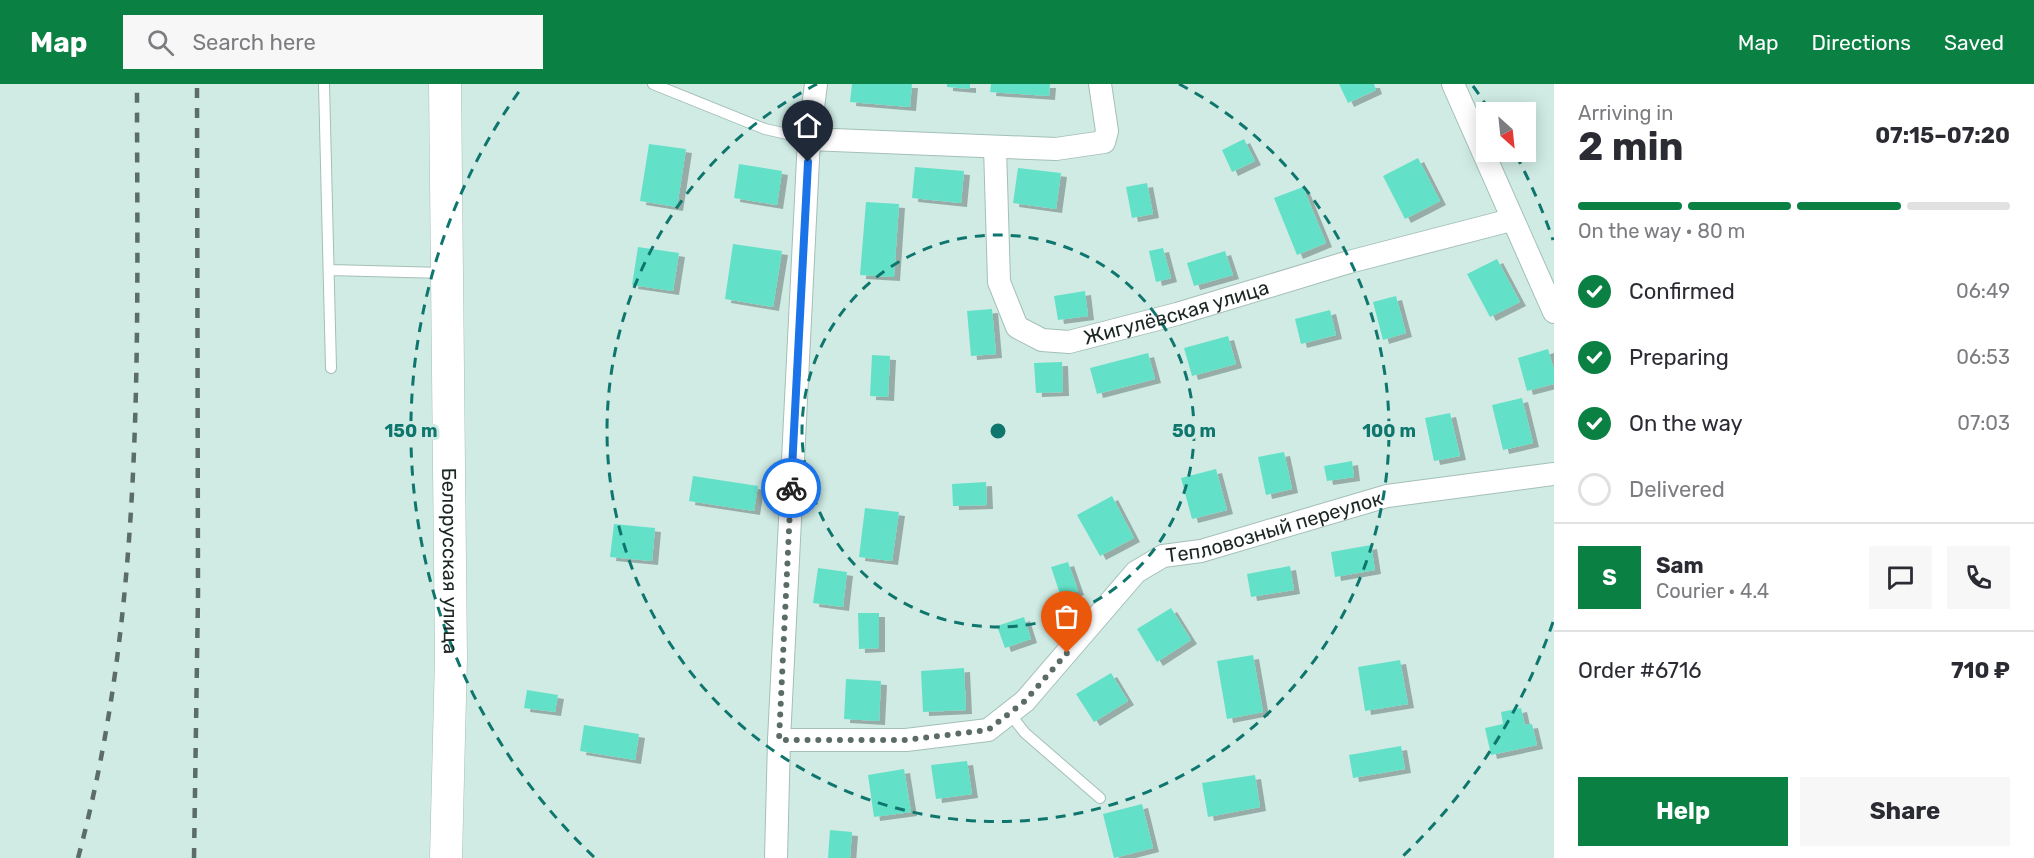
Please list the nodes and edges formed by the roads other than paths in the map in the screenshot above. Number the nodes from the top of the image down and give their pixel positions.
1 (324, 84) edge
2 (445, 84) edge
3 (653, 84) edge
4 (816, 84) edge
5 (1100, 84) edge
6 (1453, 84) edge
7 (809, 139) junction
8 (995, 147) junction
9 (1511, 220) junction
10 (330, 270) junction
11 (447, 273) junction
12 (1554, 312) edge
13 (331, 368) dead end
14 (1554, 474) edge
15 (1010, 714) junction
16 (779, 740) junction
17 (1100, 798) dead end
18 (446, 858) edge
19 (776, 858) edge

1 - 10 lane
2 - 11 main road, Белорусская улица
3 - 7 lane
4 - 7 street
5 - 8 street
6 - 9 street
7 - 8 street
7 - 16 street
8 - 9 street, Жигулёвская улица
9 - 12 street
10 - 11 lane
10 - 13 lane
11 - 18 main road, Белорусская улица
14 - 15 street, Тепловозный переулок
15 - 16 street, Тепловозный переулок
15 - 17 lane
16 - 19 street

